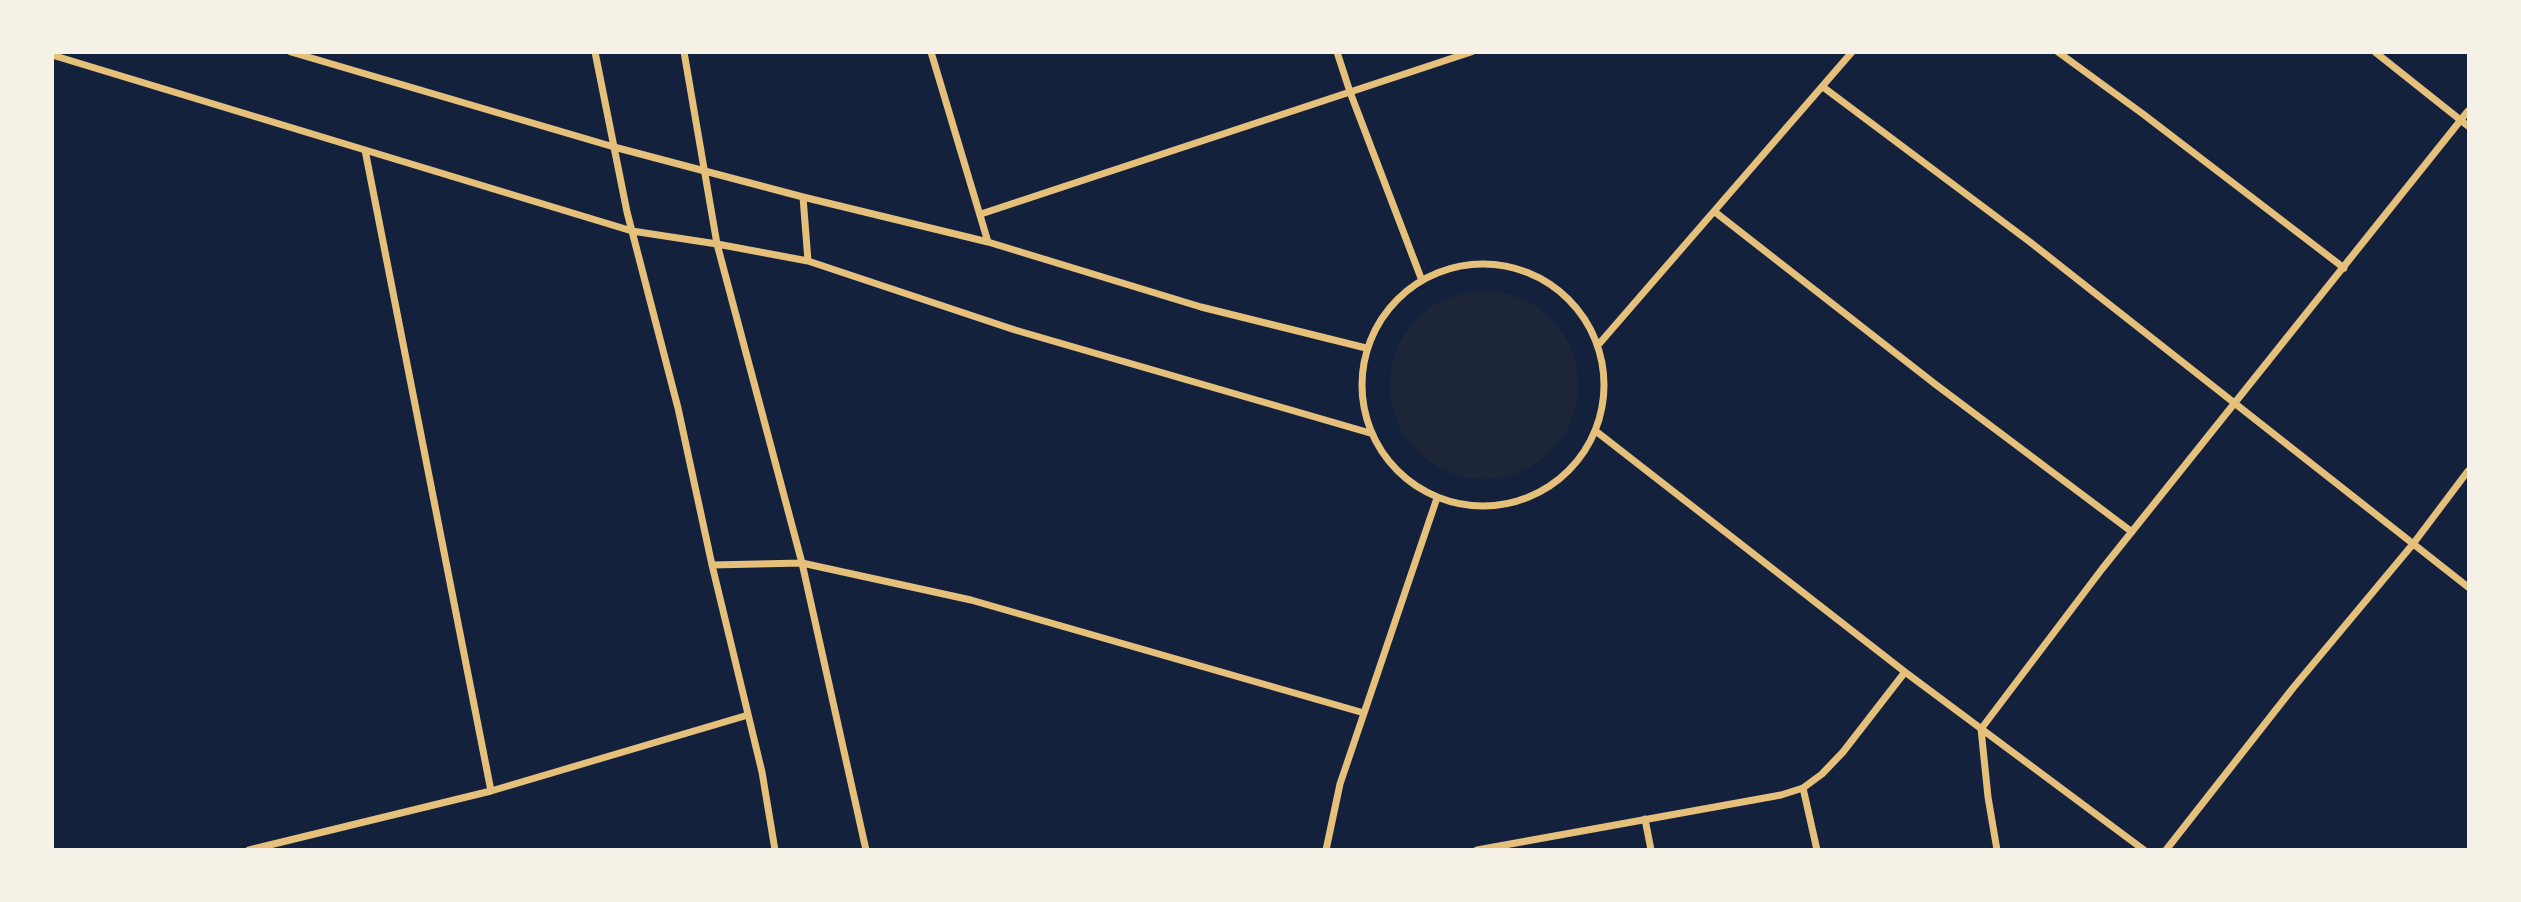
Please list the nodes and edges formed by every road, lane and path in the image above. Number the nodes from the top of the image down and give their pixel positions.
1 (291, 52) edge
2 (595, 52) edge
3 (684, 52) edge
4 (932, 52) edge
5 (1337, 52) edge
6 (1471, 52) edge
7 (1852, 52) edge
8 (2058, 52) edge
9 (2375, 52) edge
10 (52, 55) edge
11 (1823, 87) junction
12 (1350, 92) junction
13 (2469, 111) edge
14 (2461, 120) junction
15 (2469, 126) edge
16 (614, 147) junction
17 (365, 150) junction
18 (703, 170) junction
19 (803, 197) junction
20 (1715, 212) junction
21 (981, 214) junction
22 (632, 231) junction
23 (988, 242) junction
24 (717, 244) junction
25 (808, 261) junction
26 (2344, 268) junction
27 (1421, 278) junction
28 (1599, 344) junction
29 (1366, 348) junction
30 (2236, 402) junction
31 (1597, 432) junction
32 (1370, 433) junction
33 (2469, 471) edge
34 (1437, 498) junction
35 (2132, 532) junction
36 (2413, 544) junction
37 (802, 563) junction
38 (712, 565) junction
39 (2469, 587) edge
40 (1906, 672) junction
41 (1364, 713) junction
42 (748, 715) junction
43 (1980, 729) junction
44 (1802, 788) junction
45 (491, 791) junction
46 (1645, 819) junction
47 (249, 849) edge
48 (775, 849) edge
49 (866, 849) edge
50 (1326, 849) edge
51 (1477, 849) edge
52 (1651, 849) edge
53 (1816, 849) edge
54 (1997, 849) edge
55 (2144, 849) edge
56 (2166, 849) edge

1 - 16 street
2 - 16 street
3 - 18 street
4 - 21 street
5 - 12 street
6 - 12 street
7 - 11 street
8 - 26 street
9 - 14 street
10 - 17 street
11 - 20 street
11 - 30 street
12 - 21 street
12 - 27 street
13 - 14 street
14 - 15 street
14 - 26 street
16 - 18 street
16 - 22 street
17 - 22 street
17 - 45 street
18 - 19 street
18 - 24 street
19 - 23 street
19 - 25 street
20 - 28 street
20 - 35 street
21 - 23 street
22 - 24 street
22 - 38 street
23 - 29 street
24 - 25 street
24 - 37 street
25 - 32 street
26 - 30 street
27 - 28 street
27 - 29 street
28 - 31 street
29 - 32 street
30 - 35 street
30 - 36 street
31 - 34 street
31 - 40 street
32 - 34 street
33 - 36 street
34 - 41 street
35 - 43 street
36 - 39 street
36 - 56 street
37 - 38 street
37 - 41 street
37 - 49 street
38 - 42 street
40 - 43 street
40 - 44 street
41 - 50 street
42 - 45 street
42 - 48 street
43 - 54 street
43 - 55 street
44 - 46 street
44 - 53 street
45 - 47 street
46 - 51 street
46 - 52 street

